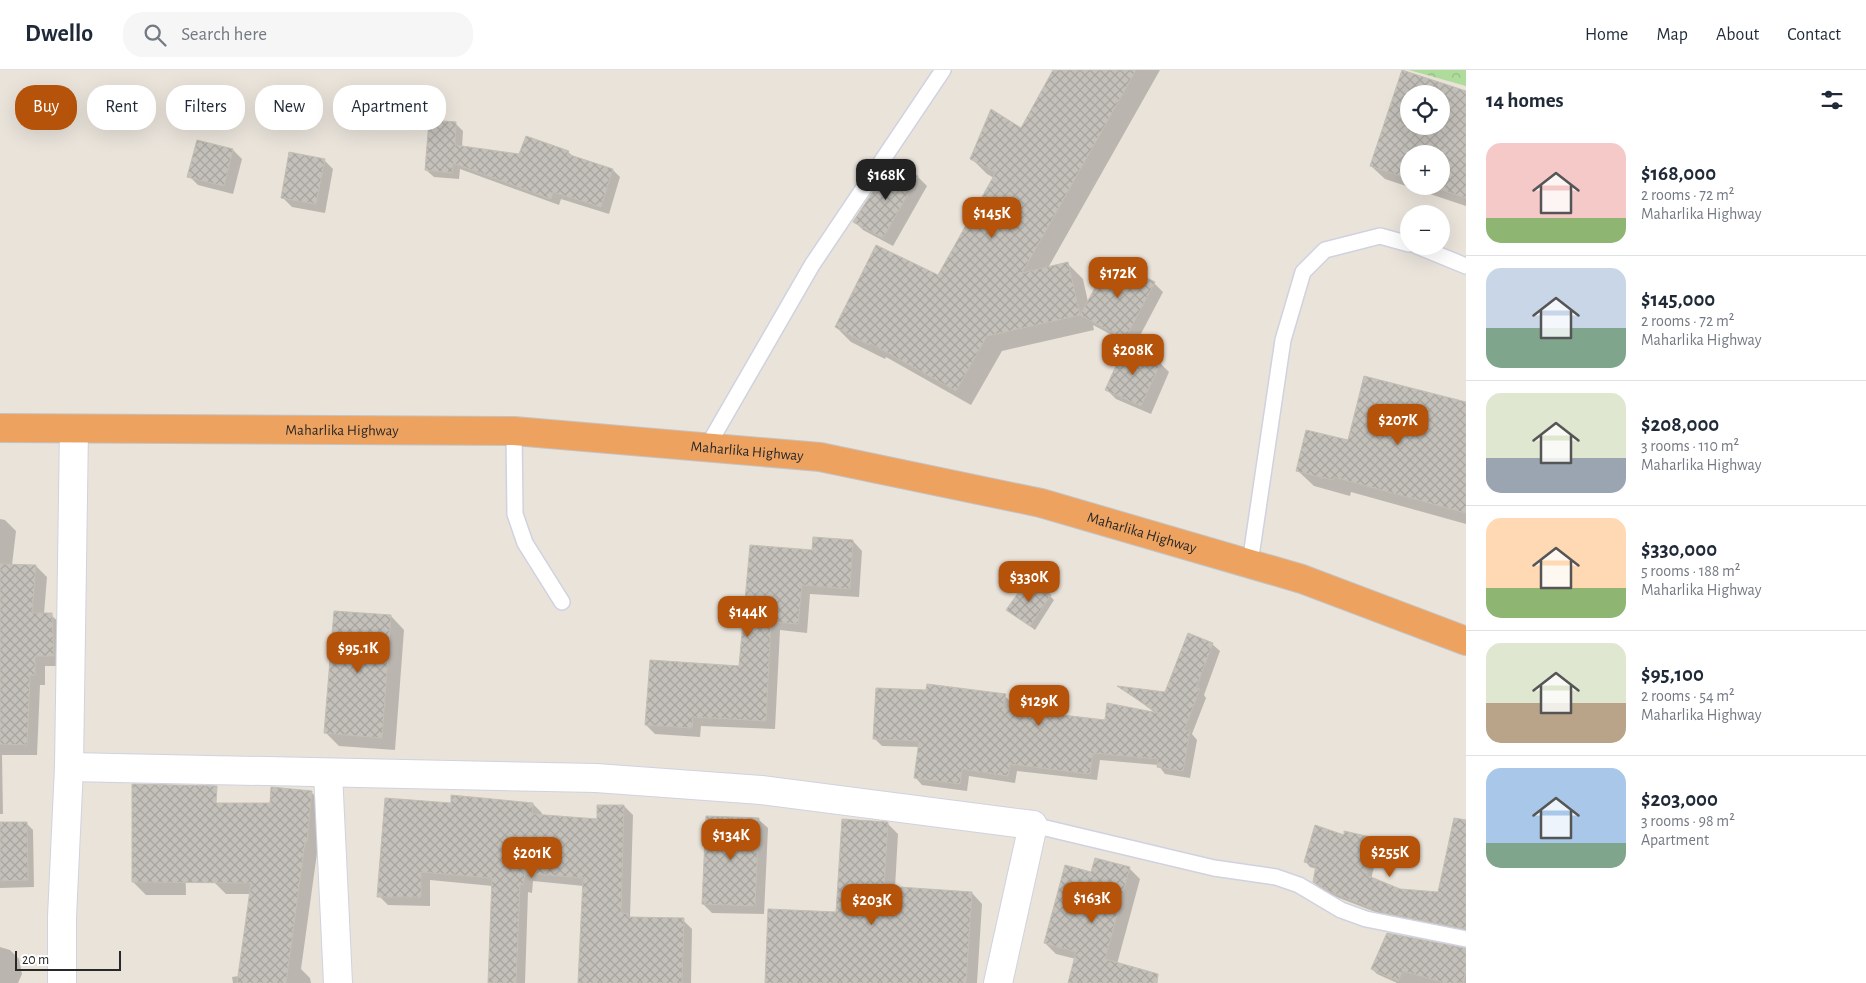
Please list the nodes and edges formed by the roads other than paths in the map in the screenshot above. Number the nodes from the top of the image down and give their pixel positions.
1 (943, 70) edge
2 (1400, 242) edge
3 (1439, 255) edge
4 (1466, 266) edge
5 (0, 428) edge
6 (74, 429) junction
7 (514, 431) junction
8 (707, 447) junction
9 (1250, 564) junction
10 (562, 602) dead end
11 (1466, 641) edge
12 (69, 767) junction
13 (328, 772) junction
14 (1033, 825) junction
15 (1466, 939) edge
16 (62, 983) edge
17 (338, 983) edge
18 (998, 983) edge

1 - 8 lane
2 - 9 lane
3 - 4 lane
5 - 6 highway, Maharlika Highway
6 - 7 highway, Maharlika Highway
6 - 12 street
7 - 8 highway, Maharlika Highway
7 - 10 lane
8 - 9 highway, Maharlika Highway
9 - 11 highway, Maharlika Highway
12 - 13 street
12 - 16 street
13 - 14 street
13 - 17 street
14 - 15 lane
14 - 18 street

